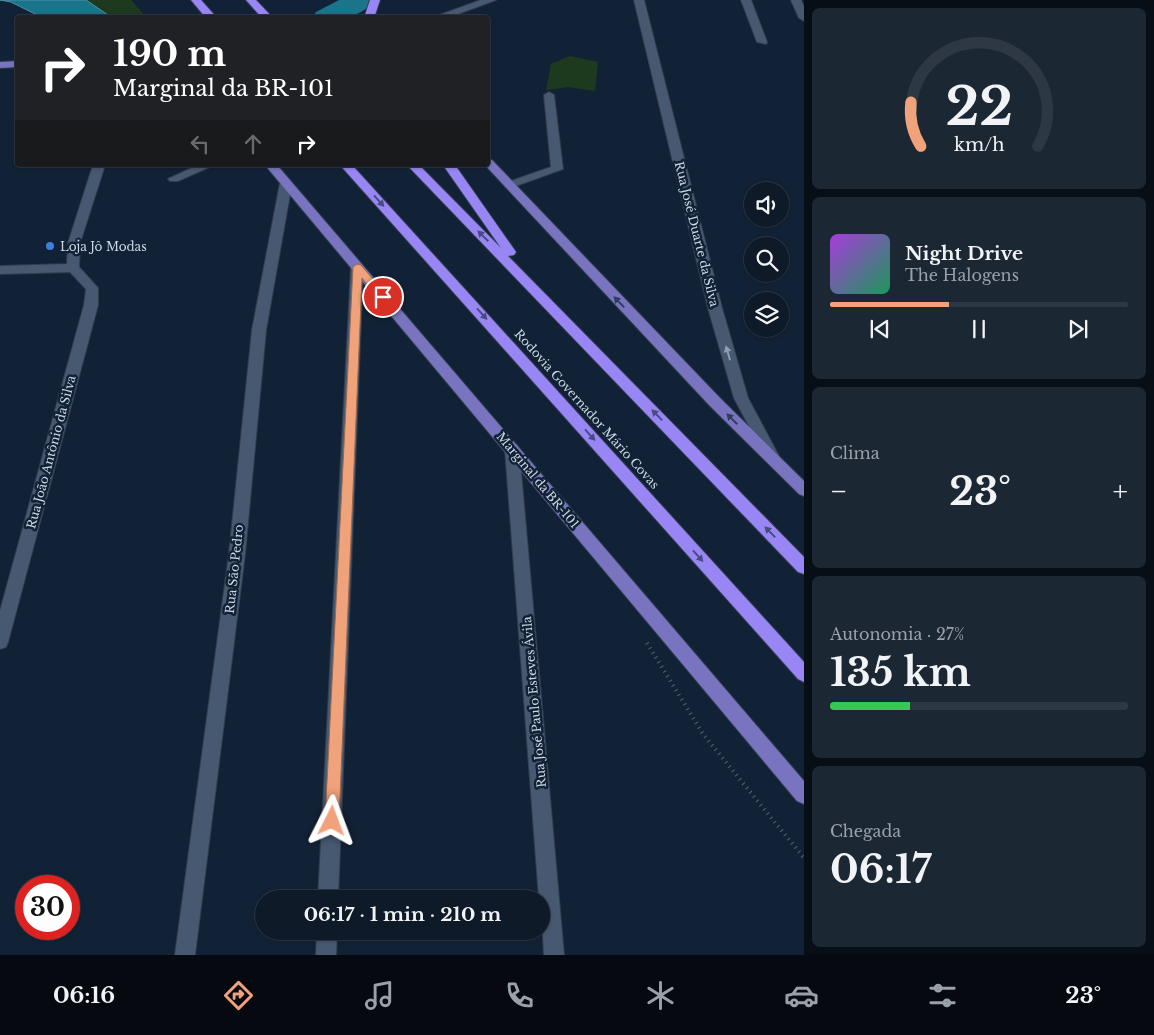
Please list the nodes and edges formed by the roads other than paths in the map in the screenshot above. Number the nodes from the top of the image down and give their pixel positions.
1 (196, 0) edge
2 (251, 0) edge
3 (374, 0) edge
4 (491, 0) edge
5 (639, 0) edge
6 (746, 0) edge
7 (796, 0) edge
8 (209, 15) edge
9 (265, 15) edge
10 (370, 15) edge
11 (445, 15) edge
12 (804, 18) edge
13 (762, 42) dead end
14 (15, 64) edge
15 (0, 65) edge
16 (549, 95) dead end
17 (490, 164) edge
18 (98, 167) edge
19 (203, 167) edge
20 (273, 167) edge
21 (348, 167) edge
22 (415, 167) edge
23 (450, 167) edge
24 (174, 179) dead end
25 (286, 183) junction
26 (509, 186) junction
27 (357, 267) junction
28 (73, 268) junction
29 (0, 270) edge
30 (533, 286) junction
31 (512, 449) junction
32 (775, 462) junction
33 (804, 490) edge
34 (804, 567) edge
35 (0, 642) edge
36 (804, 674) edge
37 (804, 795) edge
38 (328, 890) edge
39 (327, 940) edge
40 (185, 955) edge
41 (326, 955) edge
42 (554, 955) edge

1 - 8 highway
2 - 9 highway
3 - 10 highway
4 - 11 street
32 -> 5 street, Rua José Duarte da Silva
6 - 13 street
7 - 12 street
14 - 15 main road
16 - 26 street
17 - 26 main road
18 - 28 street
19 - 24 street
20 - 25 main road, Marginal da BR-101
21 -> 36 highway, Rodovia Governador Mário Covas
30 -> 22 highway
23 - 30 highway
25 - 27 main road, Marginal da BR-101
25 - 40 street, Rua São Pedro
32 -> 26 main road
27 - 31 main road, Marginal da BR-101
27 - 38 street
28 - 29 street
28 - 35 street, Rua João Antônio da Silva
34 -> 30 highway
31 - 37 main road, Marginal da BR-101
31 - 42 street, Rua José Paulo Esteves Ávila
32 - 33 main road
39 - 41 street

